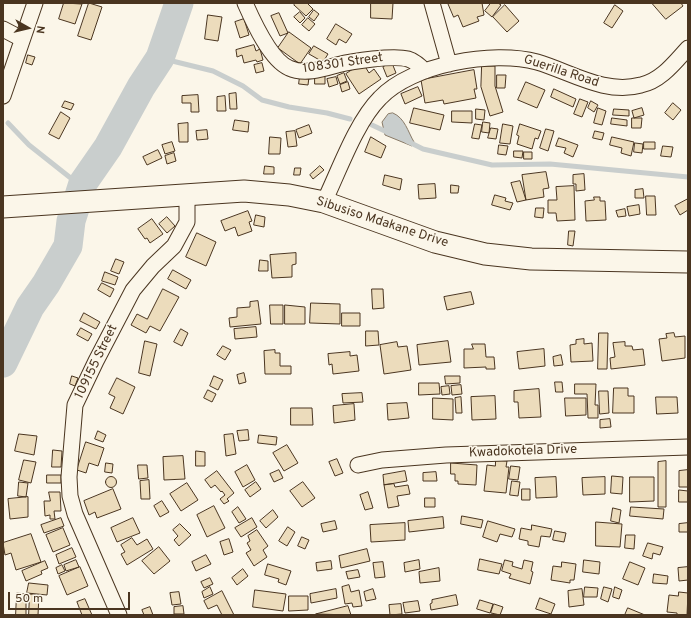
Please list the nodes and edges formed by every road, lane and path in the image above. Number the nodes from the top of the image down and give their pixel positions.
1 (35, 3) edge
2 (245, 3) edge
3 (432, 3) edge
4 (3, 29) edge
5 (22, 39) junction
6 (688, 48) edge
7 (449, 64) junction
8 (425, 71) junction
9 (3, 96) edge
10 (187, 194) junction
11 (324, 202) junction
12 (3, 207) edge
13 (688, 262) edge
14 (688, 447) edge
15 (358, 464) dead end
16 (119, 615) edge

1 - 5 street
2 - 8 street, 108301 Street
3 - 7 street
4 - 5 street
5 - 9 street
6 - 7 street, Guerilla Road
7 - 8 street, Guerilla Road
8 - 11 street, Guerilla Road
10 - 11 street, Sibusiso Mdakane Drive
10 - 12 street, Sibusiso Mdakane Drive
10 - 16 street, 109155 Street
11 - 13 street, Sibusiso Mdakane Drive
14 - 15 street, Kwadokotela Drive

